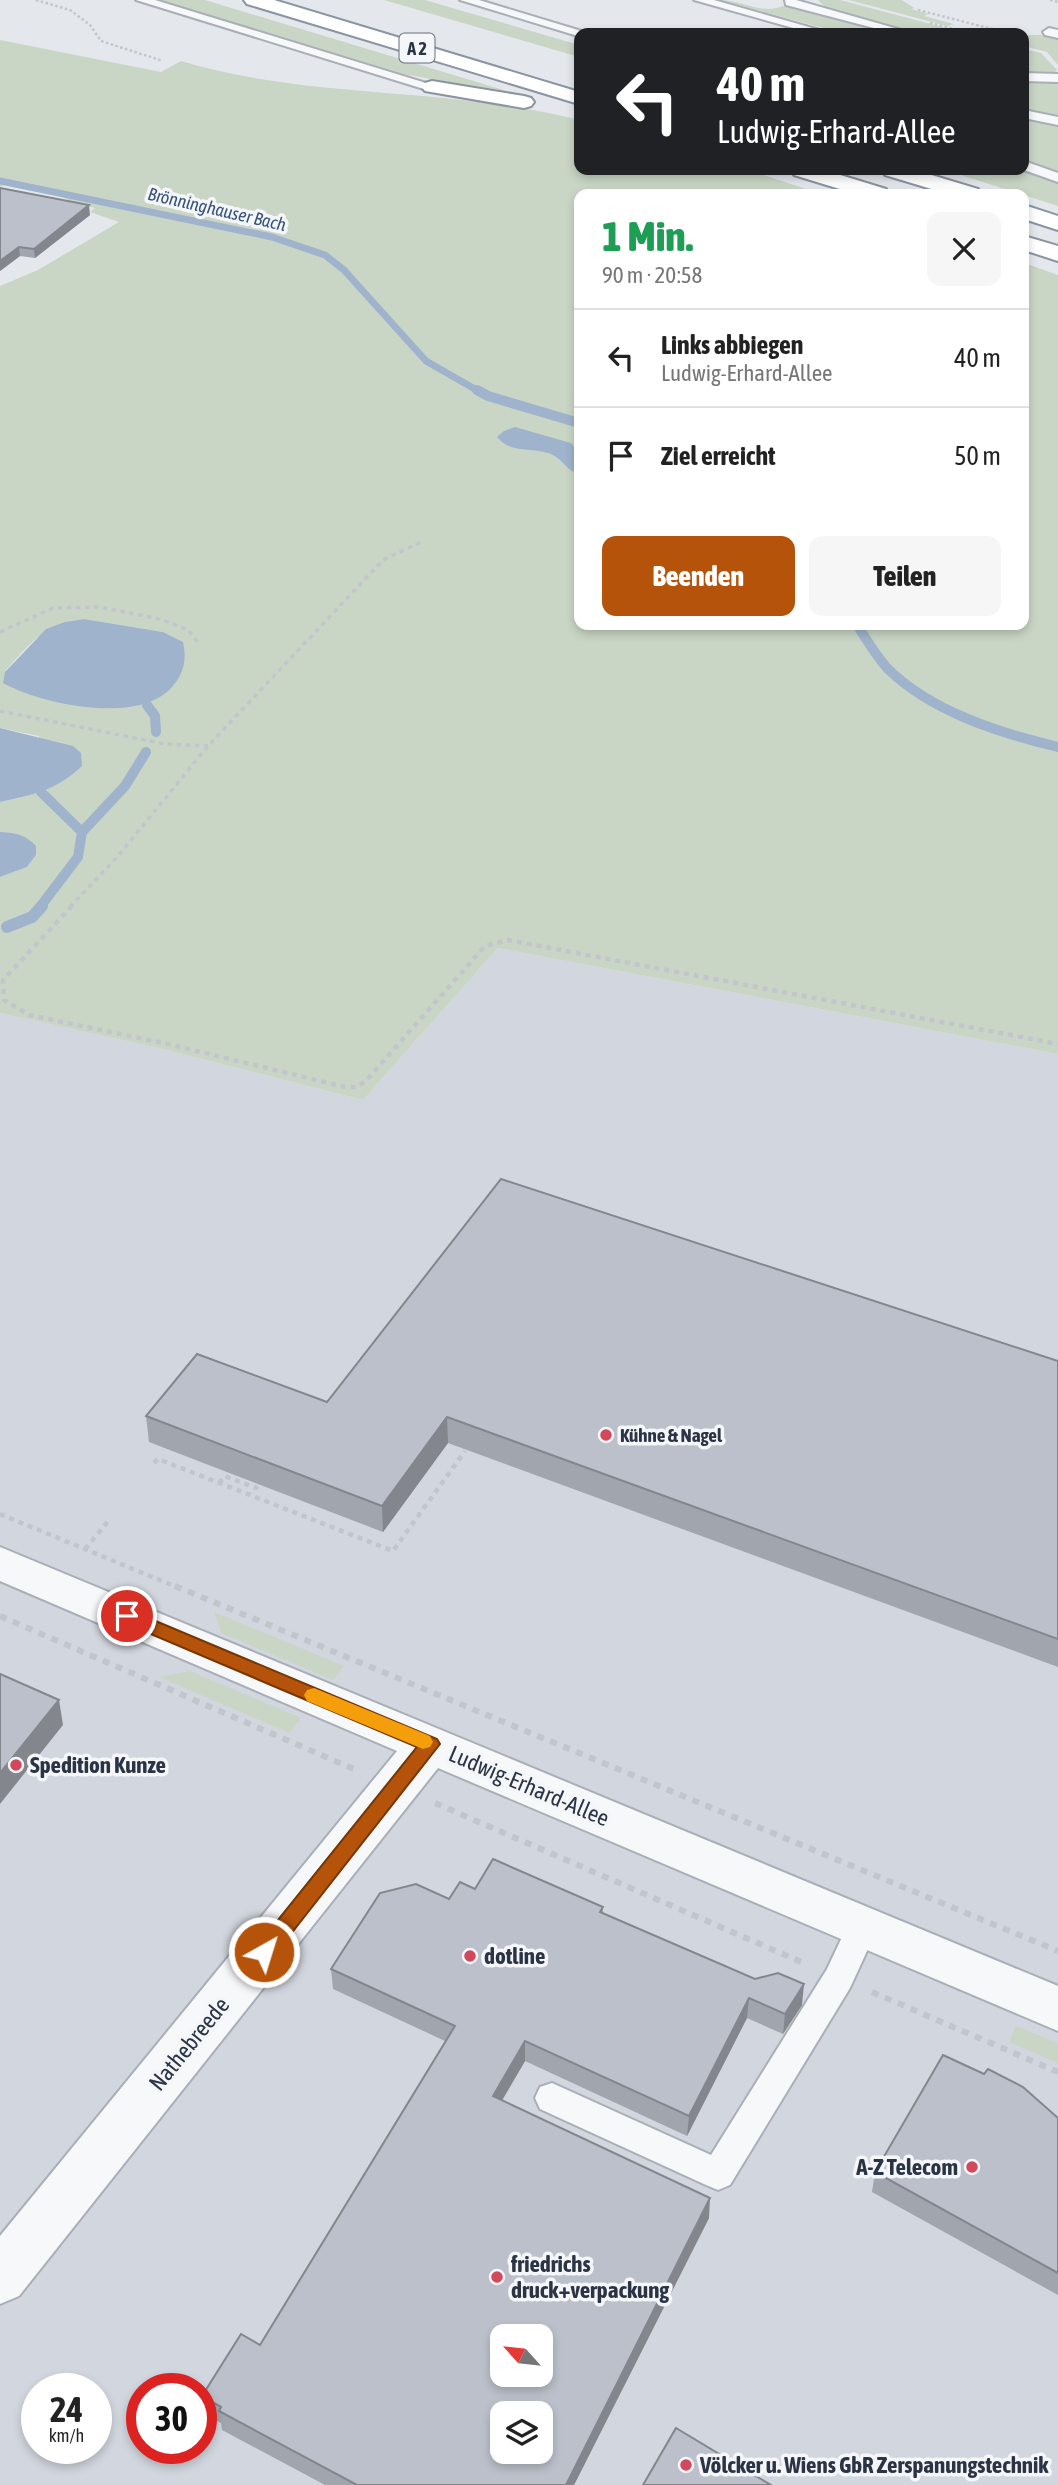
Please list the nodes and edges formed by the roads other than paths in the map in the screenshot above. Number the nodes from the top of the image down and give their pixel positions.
1 (142, 0) edge
2 (254, 0) edge
3 (466, 0) edge
4 (700, 0) edge
5 (790, 2) dead end
6 (807, 3) edge
7 (805, 28) edge
8 (890, 28) edge
9 (574, 31) edge
10 (1029, 77) edge
11 (1058, 78) edge
12 (432, 87) joint
13 (574, 96) edge
14 (574, 113) edge
15 (1029, 115) edge
16 (1058, 121) edge
17 (1029, 167) edge
18 (818, 175) edge
19 (909, 175) edge
20 (1058, 177) edge
21 (862, 189) edge
22 (954, 189) edge
23 (1029, 214) edge
24 (1058, 223) edge
25 (1029, 245) edge
26 (1058, 254) edge
27 (0, 1563) edge
28 (430, 1744) junction
29 (862, 1927) junction
30 (1058, 2010) edge
31 (552, 2098) dead end
32 (0, 2278) edge

1 - 12 lane
2 - 13 highway, A 2
3 - 9 lane
4 - 7 lane
5 - 6 lane
6 - 8 lane
10 - 11 lane
12 - 14 highway
15 - 16 lane
17 - 20 lane
18 - 21 highway
19 - 22 highway
23 - 24 highway
25 - 26 highway
27 - 28 street, Ludwig-Erhard-Allee
28 - 29 street, Ludwig-Erhard-Allee
28 - 32 street, Nathebreede
29 - 30 street, Ludwig-Erhard-Allee
29 - 31 lane

